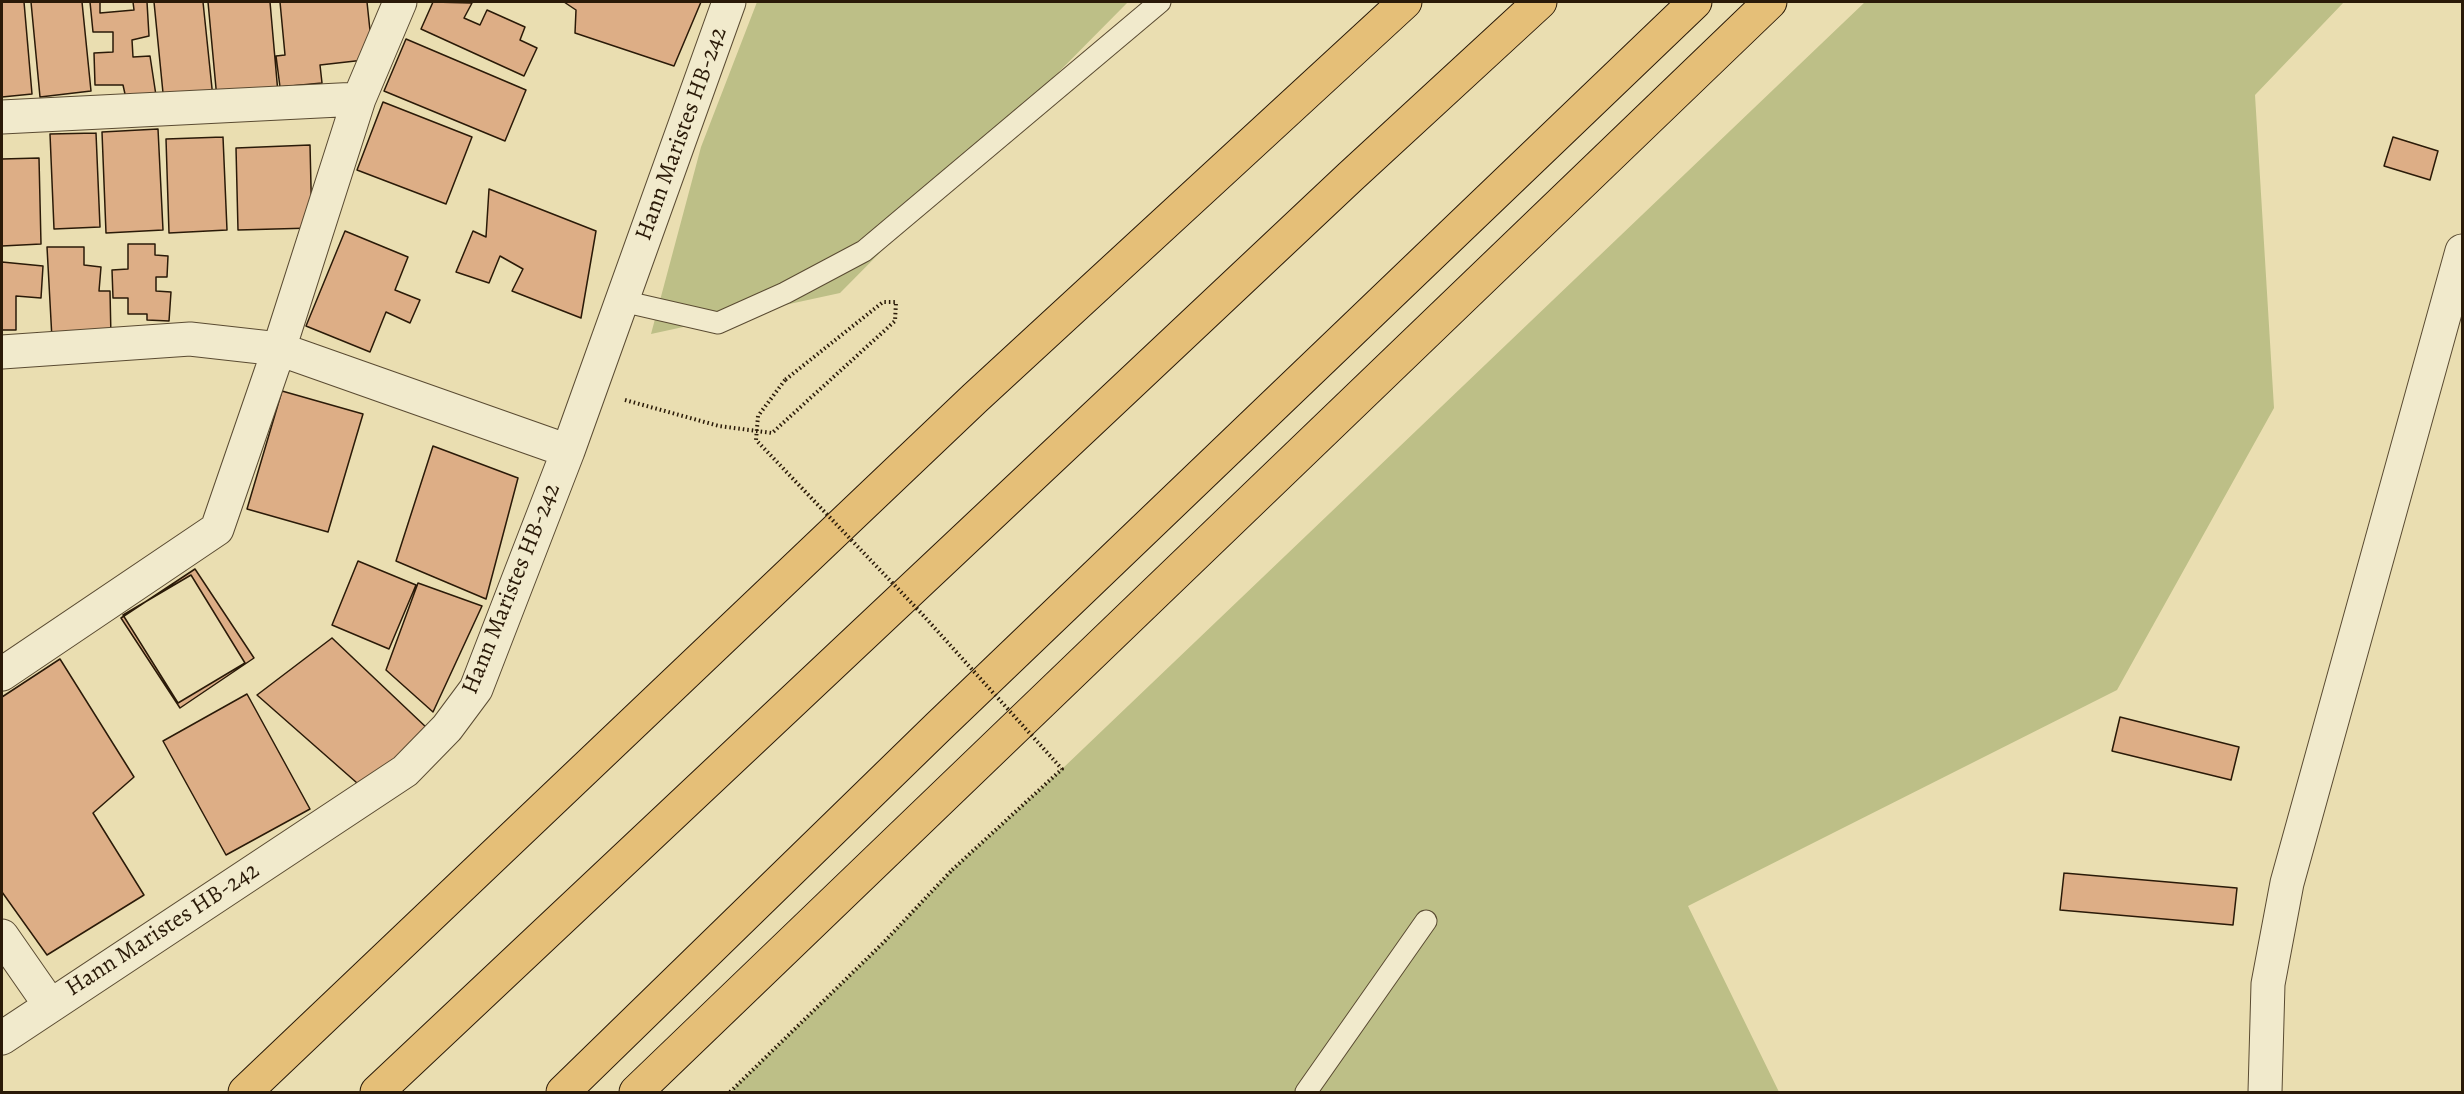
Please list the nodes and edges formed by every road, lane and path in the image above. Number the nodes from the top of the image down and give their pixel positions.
1 (400, 2) edge
2 (729, 2) edge
3 (1160, 2) edge
4 (1405, 2) edge
5 (1540, 2) edge
6 (1695, 2) edge
7 (1770, 2) edge
8 (359, 99) junction
9 (2, 117) edge
10 (2463, 251) edge
11 (622, 301) junction
12 (279, 349) junction
13 (2, 352) edge
14 (590, 390) junction
15 (568, 451) junction
16 (2, 674) edge
17 (1426, 921) dead end
18 (2, 936) edge
19 (50, 1005) junction
20 (2, 1038) edge
21 (245, 1092) edge
22 (376, 1092) edge
23 (563, 1092) edge
24 (636, 1092) edge
25 (730, 1092) edge
26 (1306, 1092) edge
27 (2265, 1092) edge

1 - 8 street
2 - 11 street, Hann Maristes HB-242
3 - 11 lane
4 - 21 highway
5 - 22 highway
6 - 23 highway
7 - 24 highway
8 - 9 street
8 - 12 street
10 - 27 street
11 - 14 street, Hann Maristes HB-242
12 - 13 street
12 - 15 street
12 - 16 street
14 - 15 street, Hann Maristes HB-242
14 - 25 path, bridge
15 - 19 street, Hann Maristes HB-242
17 - 26 lane
18 - 19 street
19 - 20 street, Hann Maristes HB-242

